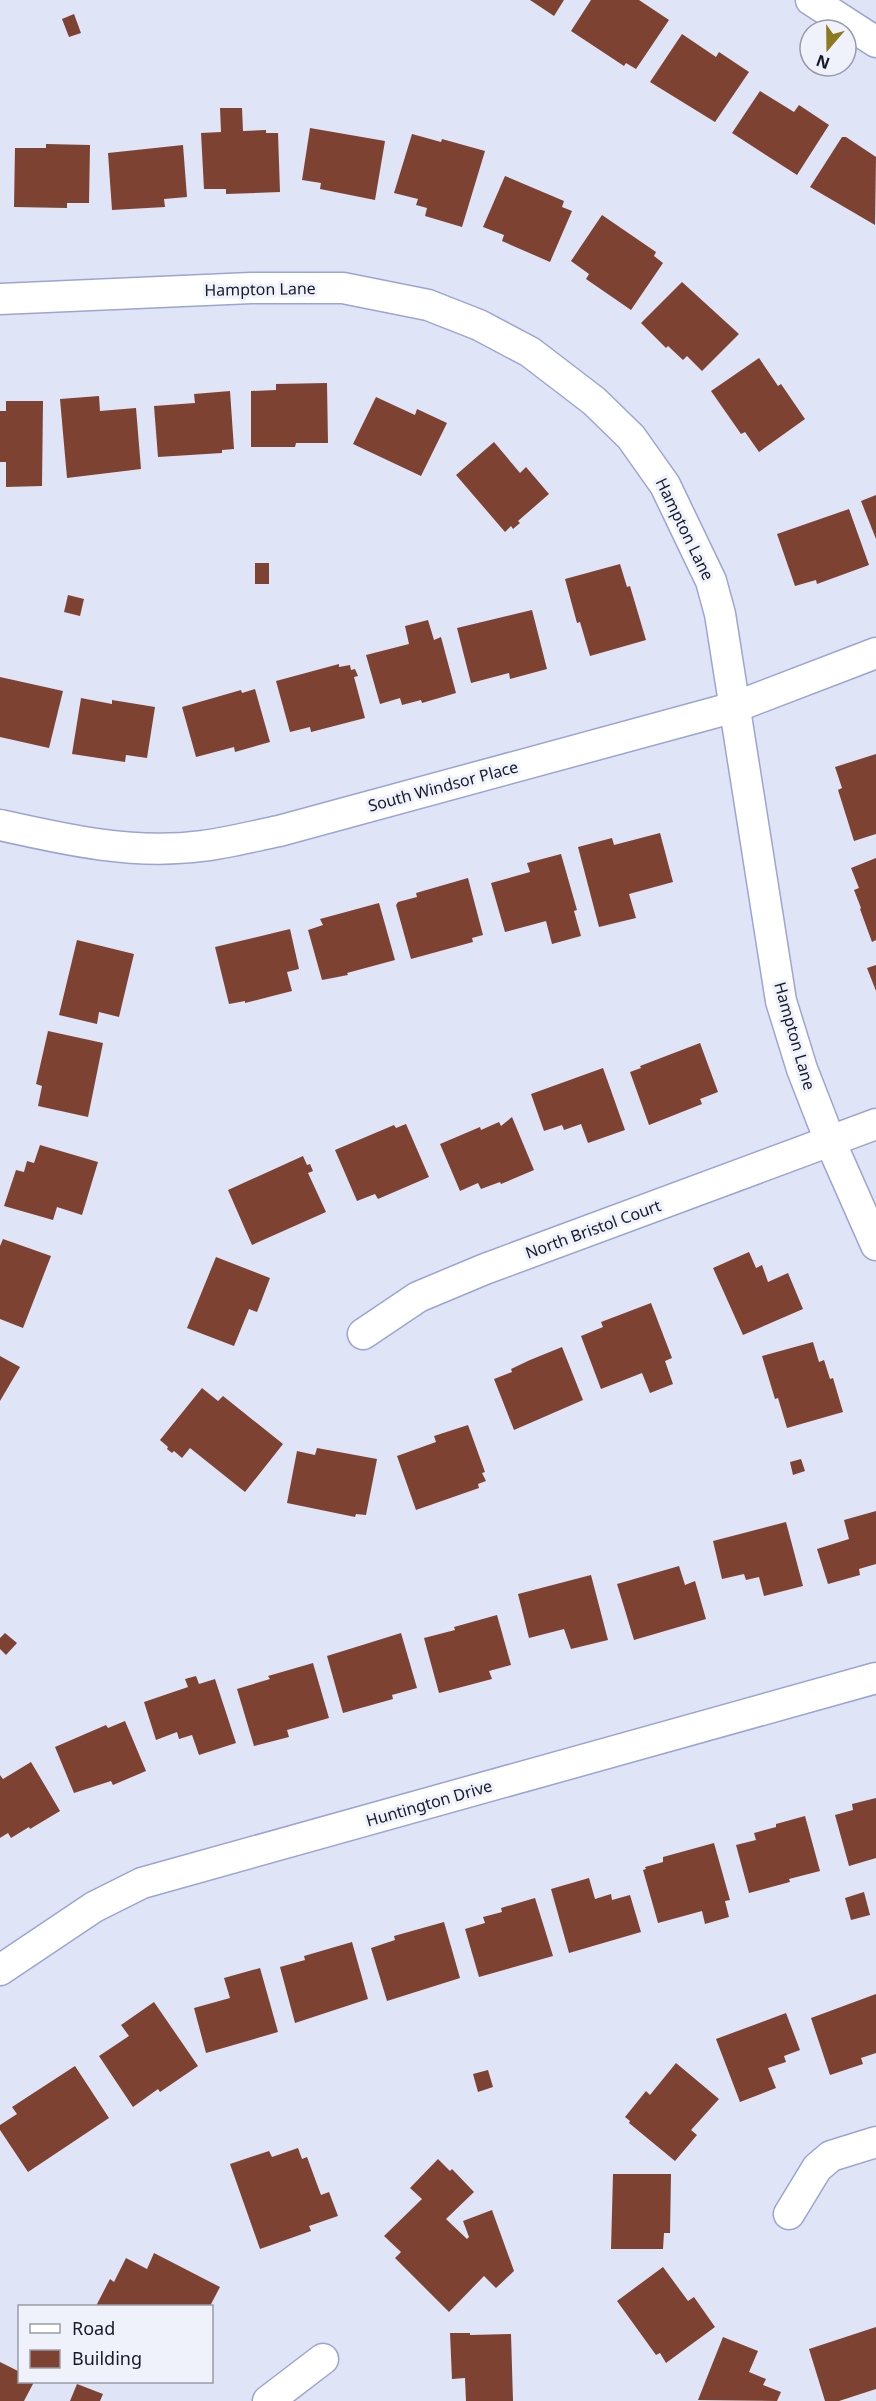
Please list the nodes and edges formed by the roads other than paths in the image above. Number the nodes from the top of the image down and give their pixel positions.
1 (812, 0) edge
2 (876, 42) edge
3 (0, 298) edge
4 (876, 653) edge
5 (735, 707) junction
6 (0, 825) edge
7 (876, 1124) edge
8 (830, 1141) junction
9 (876, 1245) edge
10 (363, 1334) dead end
11 (876, 1678) edge
12 (0, 1970) edge
13 (876, 2142) edge
14 (789, 2214) dead end
15 (323, 2359) dead end
16 (268, 2401) edge

1 - 2 street
3 - 5 street, Hampton Lane
4 - 5 street, South Windsor Place
5 - 6 street, South Windsor Place
5 - 8 street, Hampton Lane
7 - 8 street, North Bristol Court
8 - 9 street, Hampton Lane
8 - 10 street, North Bristol Court
11 - 12 street, Huntington Drive
13 - 14 street
15 - 16 street

